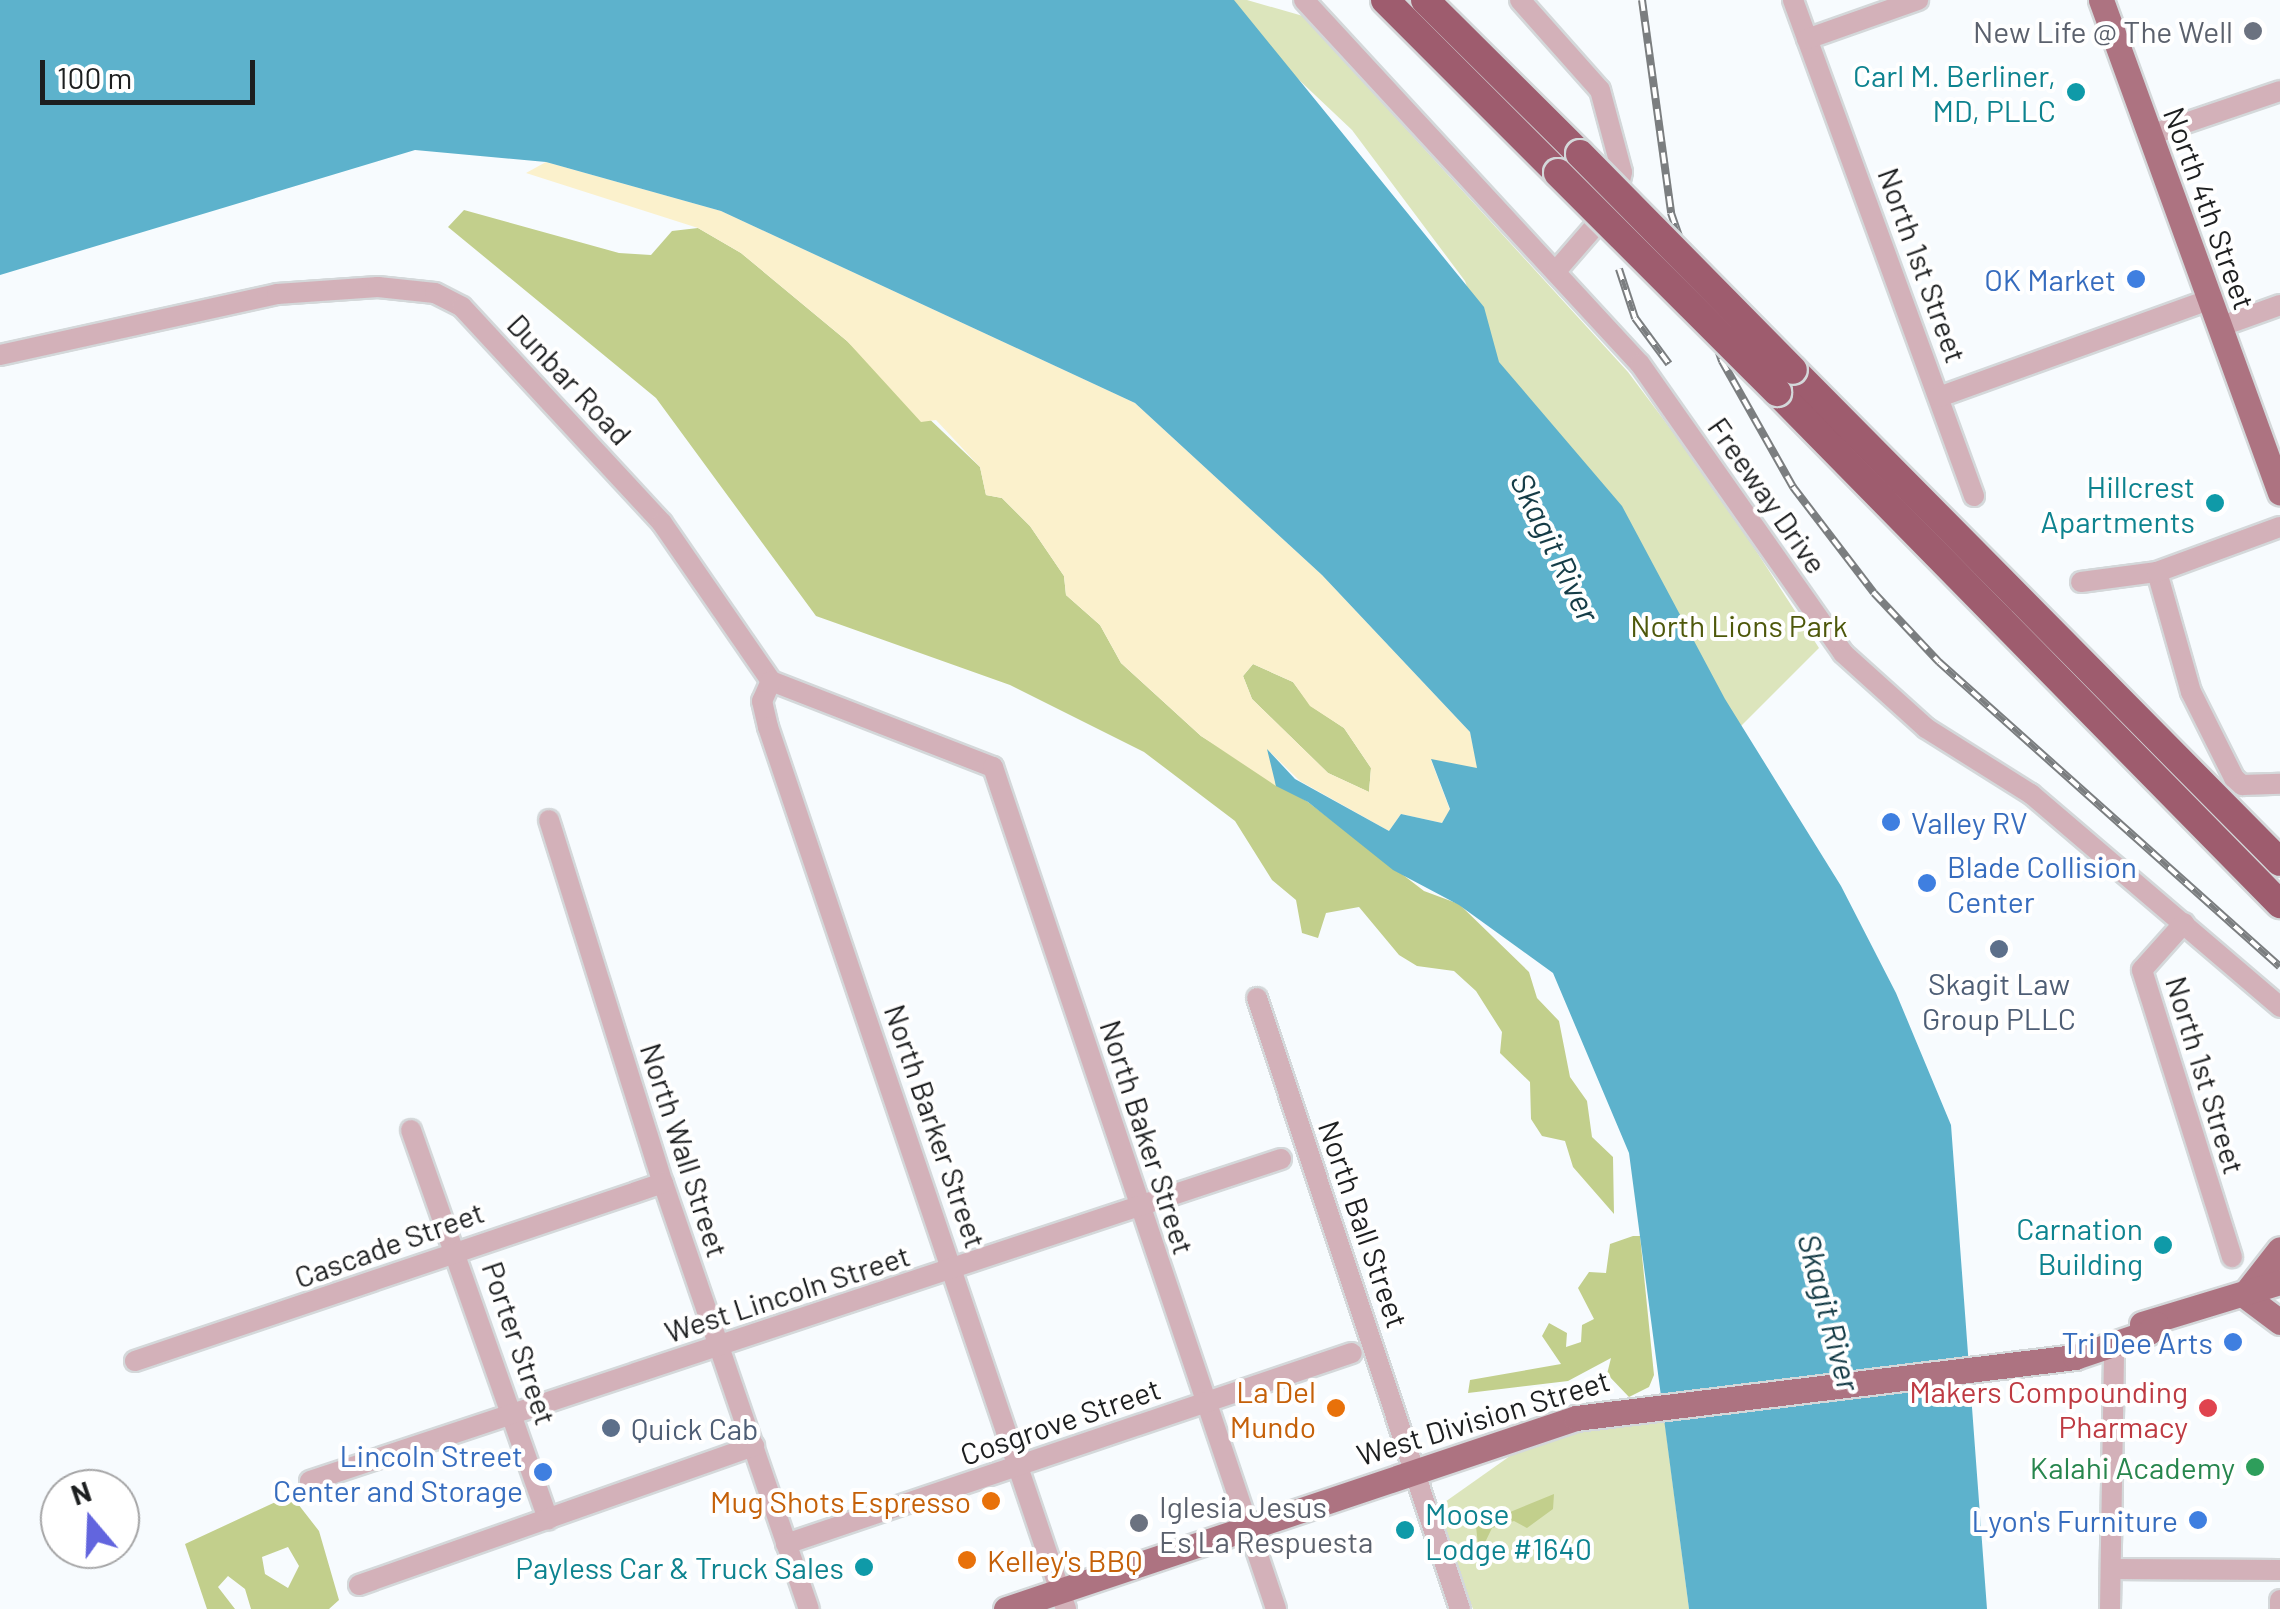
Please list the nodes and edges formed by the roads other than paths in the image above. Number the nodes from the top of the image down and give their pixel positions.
1 (1304, 0) edge
2 (1385, 0) edge
3 (1425, 0) edge
4 (1520, 0) edge
5 (1792, 0) edge
6 (1918, 0) edge
7 (2101, 0) edge
8 (1807, 39) junction
9 (2280, 91) edge
10 (2150, 135) junction
11 (1556, 270) junction
12 (2209, 300) junction
13 (2280, 305) edge
14 (2219, 327) junction
15 (0, 355) edge
16 (1785, 381) junction
17 (1939, 396) junction
18 (2280, 493) edge
19 (1974, 496) dead end
20 (2280, 527) edge
21 (2157, 572) junction
22 (2081, 582) dead end
23 (771, 681) junction
24 (2280, 784) edge
25 (548, 820) dead end
26 (2280, 862) edge
27 (2280, 904) edge
28 (2184, 923) junction
29 (1257, 998) dead end
30 (2280, 1007) edge
31 (411, 1130) dead end
32 (1281, 1159) dead end
33 (663, 1183) junction
34 (1141, 1207) junction
35 (455, 1248) junction
36 (2280, 1249) edge
37 (2232, 1257) dead end
38 (953, 1271) junction
39 (2280, 1282) edge
40 (2244, 1295) junction
41 (2280, 1322) edge
42 (2157, 1324) junction
43 (2114, 1344) junction
44 (718, 1347) junction
45 (1352, 1353) dead end
46 (2050, 1358) junction
47 (136, 1361) dead end
48 (1203, 1404) junction
49 (514, 1415) junction
50 (754, 1446) junction
51 (1016, 1467) junction
52 (1416, 1469) junction
53 (310, 1482) dead end
54 (548, 1520) junction
55 (1246, 1526) junction
56 (786, 1544) junction
57 (2111, 1569) junction
58 (2280, 1570) edge
59 (359, 1585) dead end
60 (1063, 1600) edge
61 (2280, 1600) edge
62 (809, 1609) edge
63 (1006, 1609) edge
64 (1276, 1609) edge
65 (1460, 1609) edge
66 (2110, 1609) edge
67 (2280, 1609) edge

1 - 11 street, Freeway Drive
2 - 16 highway, bridge
3 - 16 highway, bridge
4 - 11 street
5 - 8 street, North 1st Street
6 - 8 street
7 - 10 main road, North 4th Street
8 - 17 street, North 1st Street
9 - 10 street
10 - 12 main road, North 4th Street
11 - 28 street, Freeway Drive
12 - 14 main road, North 4th Street
12 - 17 street
13 - 14 street
14 - 18 main road, North 4th Street
15 - 23 street, Dunbar Road
16 - 26 highway
16 - 27 highway
17 - 19 street, North 1st Street
20 - 21 street
21 - 22 street
21 - 24 street
23 - 34 street, North Baker Street
23 - 38 street, North Barker Street
25 - 33 street, North Wall Street
28 - 30 street, Freeway Drive
28 - 37 street, North 1st Street
29 - 52 street, North Ball Street
31 - 35 street, Porter Street
32 - 34 street, West Lincoln Street
33 - 35 street, Cascade Street
33 - 44 street, North Wall Street
34 - 38 street, West Lincoln Street
34 - 48 street, North Baker Street
35 - 47 street, Cascade Street
35 - 49 street, Porter Street
36 - 40 main road
38 - 44 street, West Lincoln Street
38 - 51 street, North Barker Street
39 - 40 main road, West Division Street
40 - 41 main road
40 - 42 main road, West Division Street
42 - 43 main road, West Division Street
42 - 46 main road, West Division Street
43 - 46 main road, West Division Street
43 - 57 street
44 - 49 street, West Lincoln Street
44 - 50 street, North Wall Street
45 - 48 street, Cosgrove Street
46 - 52 main road, West Division Street
48 - 51 street, Cosgrove Street
48 - 55 street, North Baker Street
49 - 53 street, West Lincoln Street
49 - 54 street, Porter Street
50 - 54 street
50 - 56 street, North Wall Street
51 - 56 street, Cosgrove Street
51 - 60 street, North Barker Street
52 - 55 main road, West Division Street
52 - 65 street, North Ball Street
54 - 59 street
55 - 60 main road, West Division Street
55 - 64 street, North Baker Street
56 - 62 street, North Wall Street
57 - 58 street
57 - 66 street
60 - 63 main road, West Division Street
61 - 67 street

